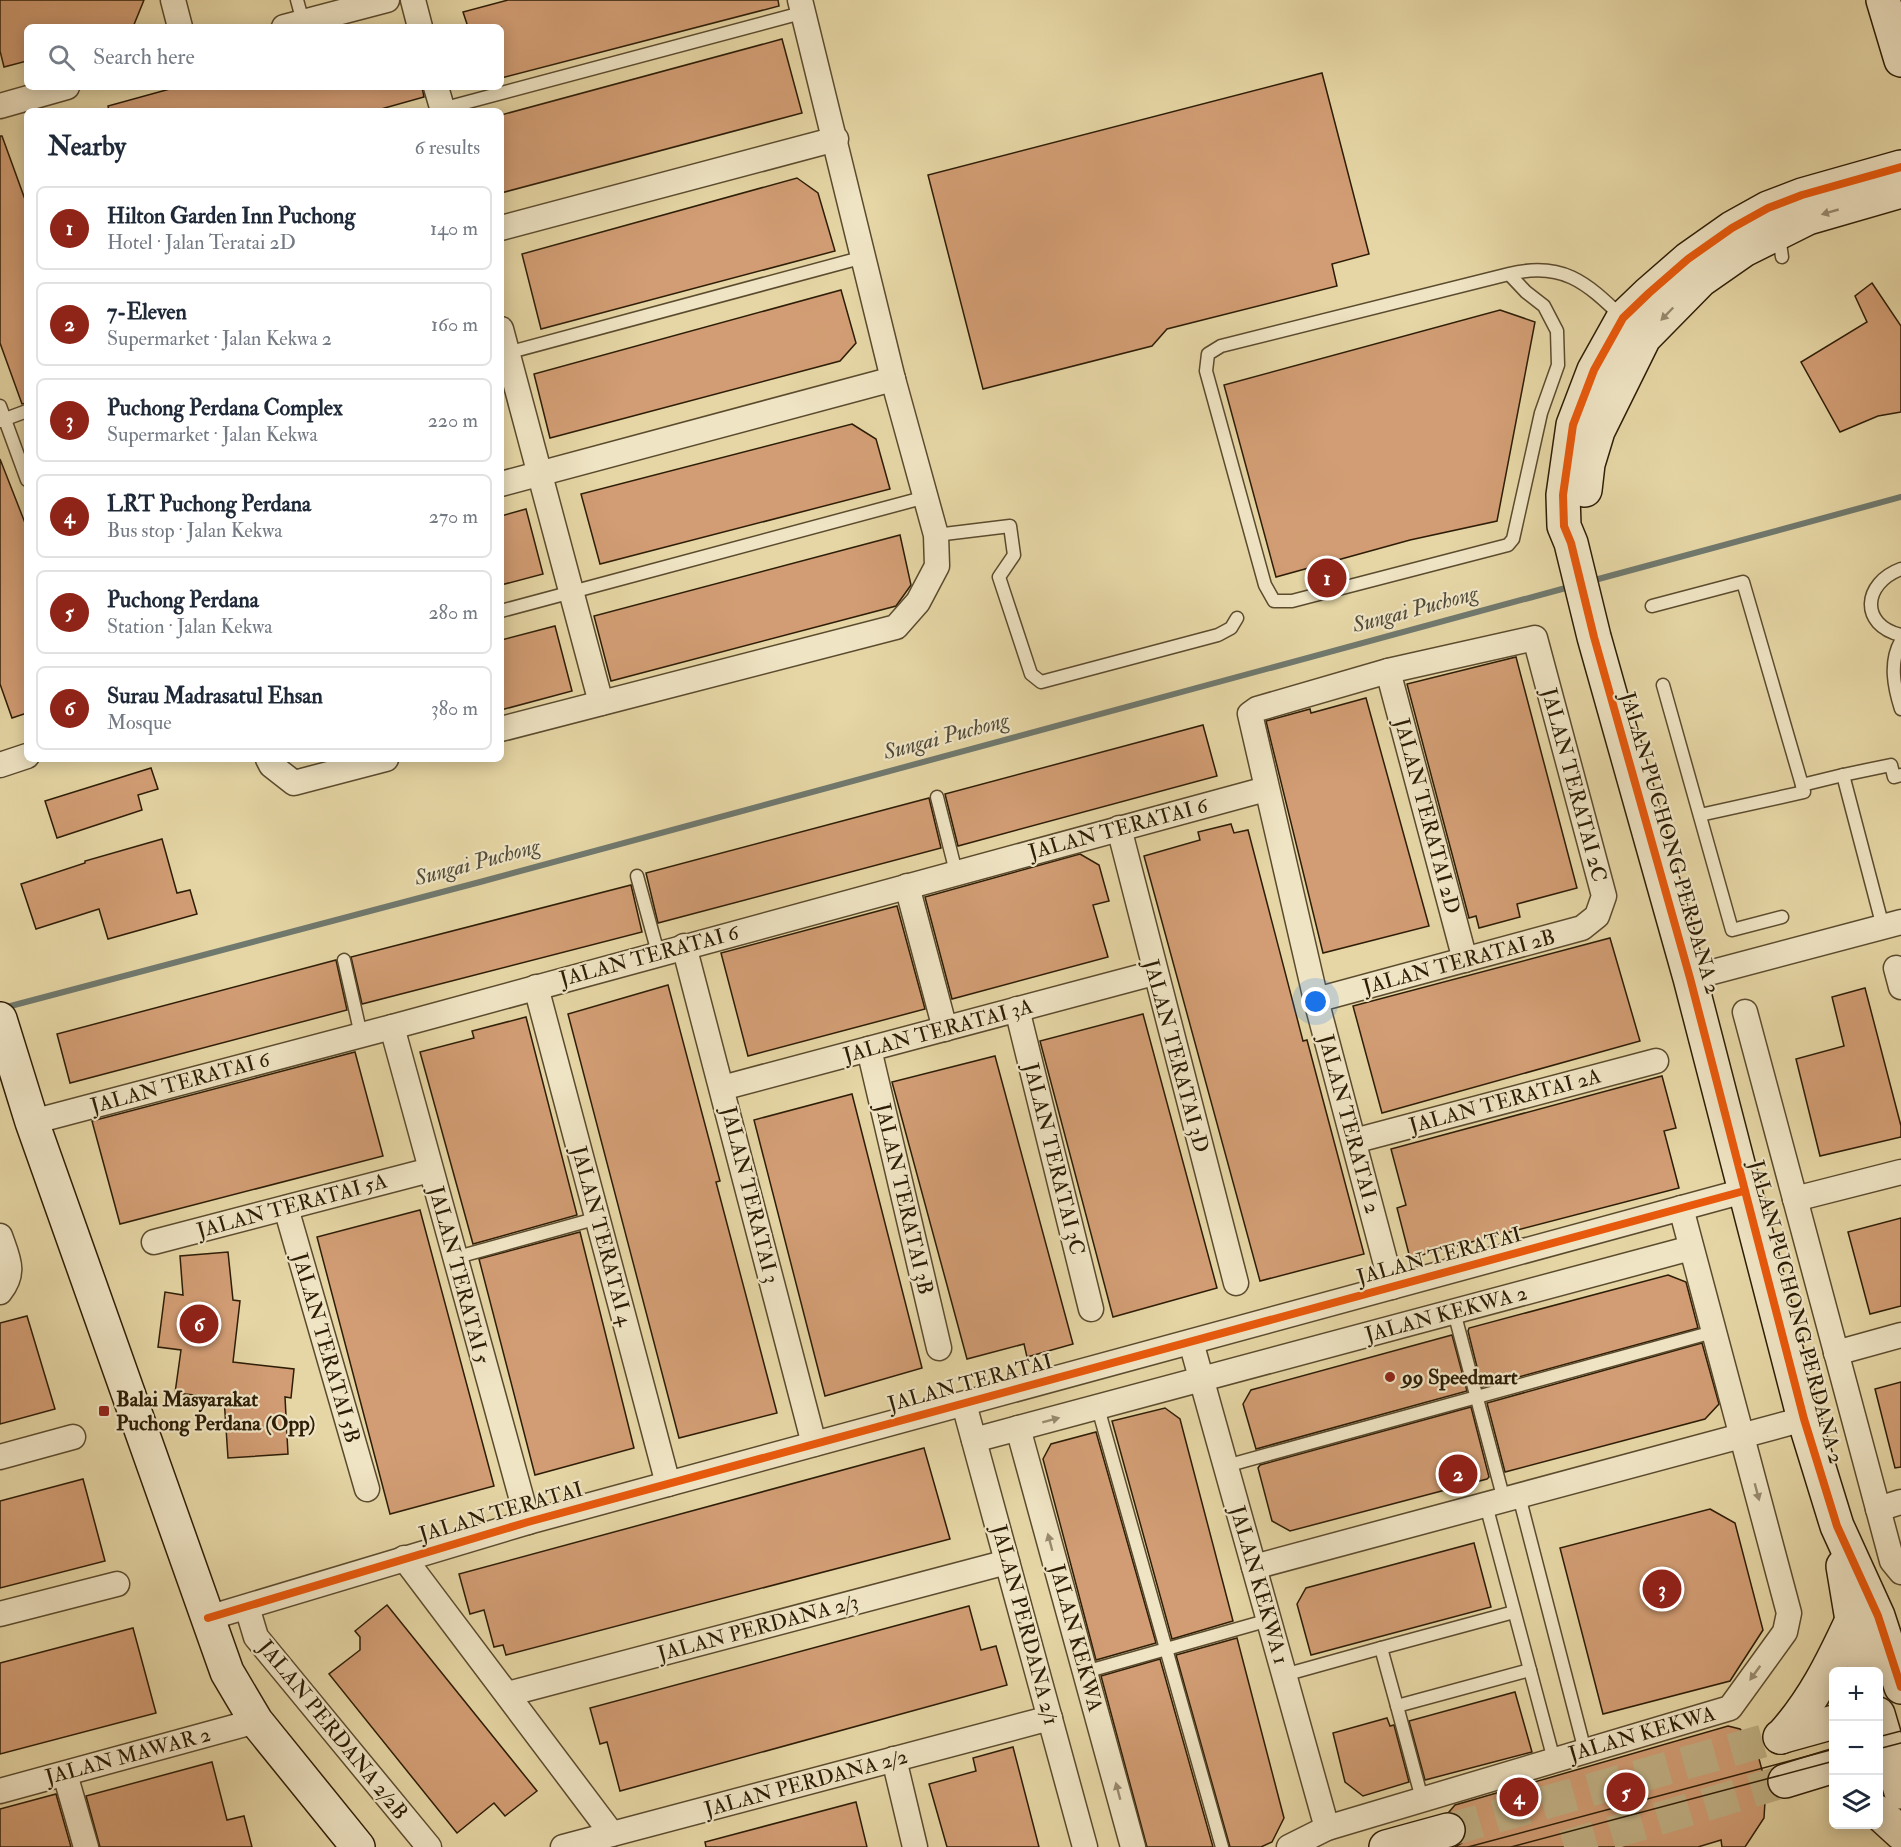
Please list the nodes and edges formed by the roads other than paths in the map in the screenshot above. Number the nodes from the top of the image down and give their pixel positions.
1 (173, 0) edge
2 (387, 0) edge
3 (413, 0) edge
4 (1883, 0) edge
5 (803, 6) edge
6 (294, 16) edge
7 (179, 24) edge
8 (419, 24) edge
9 (1901, 60) edge
10 (504, 87) edge
11 (61, 90) edge
12 (494, 90) edge
13 (33, 104) edge
14 (439, 105) edge
15 (0, 106) edge
16 (836, 139) junction
17 (1895, 178) edge
18 (504, 227) edge
19 (864, 257) junction
20 (1509, 274) junction
21 (1633, 328) junction
22 (504, 353) edge
23 (893, 379) junction
24 (0, 406) edge
25 (24, 412) edge
26 (2, 420) edge
27 (24, 473) edge
28 (539, 473) junction
29 (504, 483) edge
30 (926, 497) junction
31 (936, 535) junction
32 (1901, 569) edge
33 (571, 591) junction
34 (1652, 606) dead end
35 (504, 610) edge
36 (1237, 618) dead end
37 (1901, 635) edge
38 (1901, 641) edge
39 (1388, 671) junction
40 (1663, 685) dead end
41 (601, 703) junction
42 (1901, 709) edge
43 (504, 728) edge
44 (24, 757) edge
45 (270, 762) edge
46 (374, 762) edge
47 (0, 765) edge
48 (1843, 775) junction
49 (1901, 775) edge
50 (1802, 785) junction
51 (1266, 789) junction
52 (937, 797) dead end
53 (1700, 815) junction
54 (1119, 828) junction
55 (956, 872) junction
56 (637, 876) dead end
57 (907, 886) junction
58 (1597, 916) joint
59 (1782, 917) dead end
60 (1892, 924) edge
61 (684, 946) junction
62 (658, 953) junction
63 (344, 960) dead end
64 (1465, 960) junction
65 (1155, 973) junction
66 (1690, 978) junction
67 (536, 987) junction
68 (1316, 1000) junction
69 (1017, 1009) junction
70 (1744, 1012) dead end
71 (0, 1019) edge
72 (392, 1027) junction
73 (945, 1029) junction
74 (361, 1035) junction
75 (869, 1049) junction
76 (1656, 1061) dead end
77 (723, 1088) junction
78 (32, 1122) junction
79 (1354, 1141) junction
80 (430, 1170) junction
81 (1901, 1172) edge
82 (1744, 1191) junction
83 (1795, 1199) junction
84 (286, 1208) junction
85 (1681, 1208) junction
86 (598, 1218) junction
87 (0, 1236) edge
88 (154, 1242) dead end
89 (1691, 1248) junction
90 (454, 1258) junction
91 (1236, 1283) dead end
92 (4, 1287) edge
93 (1392, 1287) junction
94 (1091, 1309) dead end
95 (1454, 1312) junction
96 (1713, 1332) junction
97 (1901, 1335) edge
98 (1191, 1342) junction
99 (939, 1348) dead end
100 (1836, 1353) junction
101 (1202, 1380) junction
102 (1476, 1397) junction
103 (964, 1404) junction
104 (1098, 1408) junction
105 (1804, 1419) junction
106 (1018, 1428) junction
107 (1742, 1436) junction
108 (73, 1437) dead end
109 (974, 1440) junction
110 (814, 1444) junction
111 (0, 1457) edge
112 (1226, 1466) junction
113 (668, 1484) junction
114 (367, 1489) dead end
115 (1503, 1500) junction
116 (1901, 1502) edge
117 (1878, 1509) junction
118 (528, 1522) junction
119 (404, 1558) junction
120 (1007, 1562) junction
121 (1254, 1567) junction
122 (1901, 1572) edge
123 (117, 1584) dead end
124 (247, 1607) junction
125 (1514, 1612) junction
126 (0, 1614) edge
127 (208, 1617) junction
128 (1269, 1620) junction
129 (1877, 1623) edge
130 (1382, 1648) junction
131 (1166, 1649) junction
132 (1867, 1667) edge
133 (1530, 1670) junction
134 (1085, 1672) junction
135 (1284, 1675) junction
136 (1901, 1687) edge
137 (508, 1694) junction
138 (1901, 1704) edge
139 (1397, 1706) junction
140 (1883, 1708) edge
141 (1050, 1718) junction
142 (256, 1721) junction
143 (1880, 1721) edge
144 (1829, 1723) edge
145 (1889, 1749) edge
146 (1585, 1751) junction
147 (894, 1760) junction
148 (1554, 1761) junction
149 (65, 1774) junction
150 (0, 1791) edge
151 (1901, 1792) edge
152 (1422, 1800) junction
153 (1883, 1817) edge
154 (1327, 1828) junction
155 (1448, 1830) tunnel mouth
156 (1901, 1833) edge
157 (612, 1834) junction
158 (86, 1847) edge
159 (358, 1847) edge
160 (429, 1847) edge
161 (563, 1847) edge
162 (915, 1847) edge
163 (1085, 1847) edge
164 (1133, 1847) edge
165 (1222, 1847) edge
166 (1289, 1847) edge
167 (1386, 1847) edge

1 - 7 street
2 - 6 street
3 - 8 street
4 - 9 street
5 - 10 lane
5 - 16 street
11 - 13 street
12 - 14 lane
13 - 15 street
16 - 18 street
16 - 19 street
17 -> 21 street, JALAN PUCHONG PERDANA 2
17 - 21 street, JALAN PUCHONG PERDANA 2
19 - 22 lane
19 - 23 street
20 - 20 lane
20 - 21 lane
21 - 66 street, JALAN PUCHONG PERDANA 2
22 - 28 street
23 - 28 street
23 - 30 street
24 - 26 lane
25 - 26 lane
26 - 27 lane
28 - 29 street
28 - 33 street
30 - 31 street
30 - 33 lane
31 - 36 lane
31 - 41 street
32 - 37 lane
33 - 35 lane
33 - 41 street
34 - 50 lane
38 - 42 lane
39 - 51 street, JALAN TERATAI 2
39 - 58 street, JALAN TERATAI 2C
39 - 64 street, JALAN TERATAI 2D
40 - 53 lane
41 - 43 street
44 - 47 street
45 - 46 street
48 - 49 lane
48 - 50 lane
48 - 60 lane
50 - 53 lane
51 - 54 street, JALAN TERATAI 6
51 - 68 street, JALAN TERATAI 2
52 - 55 lane
53 - 59 lane
54 - 55 street, JALAN TERATAI 6
54 - 65 street, JALAN TERATAI 3D
55 - 57 street, JALAN TERATAI 6
56 - 62 lane
57 - 61 street, JALAN TERATAI 6
57 - 73 street
58 - 64 street, JALAN TERATAI 2B
60 - 66 street
61 - 62 street, JALAN TERATAI 6
61 - 77 street, JALAN TERATAI 3
62 - 67 street, JALAN TERATAI 6
63 - 74 lane
64 - 68 street, JALAN TERATAI 2B
65 - 69 street, JALAN TERATAI 3A
65 - 91 street, JALAN TERATAI 3D
66 - 82 street, JALAN PUCHONG PERDANA 2
67 - 72 street, JALAN TERATAI 6
67 - 86 street, JALAN TERATAI 4
68 - 79 street, JALAN TERATAI 2
69 - 73 street, JALAN TERATAI 3A
69 - 94 street, JALAN TERATAI 3C
70 - 83 street
71 - 78 street
72 - 74 street, JALAN TERATAI 6
72 - 80 street, JALAN TERATAI 5
73 - 75 street, JALAN TERATAI 3A
74 - 78 street, JALAN TERATAI 6
75 - 77 street, JALAN TERATAI 3A
75 - 99 street, JALAN TERATAI 3B
76 - 79 street, JALAN TERATAI 2A
77 - 110 street, JALAN TERATAI 3
78 - 127 street
79 - 93 street, JALAN TERATAI 2
80 - 84 street, JALAN TERATAI 5A
80 - 90 street, JALAN TERATAI 5
81 - 83 street
82 - 85 street, JALAN TERATAI
82 - 105 street, JALAN PUCHONG PERDANA 2
83 - 100 street
84 - 88 street, JALAN TERATAI 5A
84 - 114 street, JALAN TERATAI 5B
85 - 89 street, JALAN KEKWA
85 - 93 street, JALAN TERATAI
86 - 90 lane
86 - 113 street, JALAN TERATAI 4
87 - 92 street
89 - 95 street, JALAN KEKWA 2
89 - 96 street, JALAN KEKWA
90 - 118 street, JALAN TERATAI 5
93 - 98 street, JALAN TERATAI
95 - 101 street, JALAN KEKWA 2
95 - 102 lane
96 - 102 lane
96 - 107 street, JALAN KEKWA
97 - 100 street
98 - 101 street, JALAN KEKWA 1
98 - 103 street, JALAN TERATAI
100 - 117 street
101 - 104 street, JALAN KEKWA 2
101 - 112 street, JALAN KEKWA 1
102 - 112 lane
102 - 115 lane
103 - 109 street, JALAN PERDANA 2/1
103 - 110 street, JALAN TERATAI
106 -> 104 street, JALAN KEKWA 2
104 - 131 lane
105 - 107 street
105 - 129 street, JALAN PUCHONG PERDANA 2
106 - 109 street, JALAN KEKWA 2
134 -> 106 street, JALAN KEKWA
107 - 115 street
107 -> 146 street, JALAN KEKWA
108 - 111 street
109 - 120 street, JALAN PERDANA 2/1
110 - 113 street, JALAN TERATAI
112 - 121 street, JALAN KEKWA 1
113 - 118 street, JALAN TERATAI
115 - 121 street
115 - 125 lane
115 - 146 lane
116 - 117 street
117 - 122 street
118 - 119 street, JALAN TERATAI
119 - 124 street, JALAN TERATAI
119 - 137 street
120 - 137 street, JALAN PERDANA 2/3
120 - 141 street, JALAN PERDANA 2/1
121 - 128 street, JALAN KEKWA 1
123 - 126 street
124 - 127 street, JALAN TERATAI
124 - 160 street, JALAN PERDANA 2/2B
125 - 130 lane
125 - 133 lane
127 - 142 street
128 - 131 lane
128 - 135 street, JALAN KEKWA 1
129 - 132 street, JALAN PUCHONG PERDANA 2
129 - 136 street, JALAN PUCHONG PERDANA 2
129 - 144 street
130 - 135 lane
130 - 139 lane
131 - 134 lane
131 - 165 lane
133 - 139 lane
133 - 148 lane
164 -> 134 street, JALAN KEKWA
135 - 154 street, JALAN KEKWA 1
137 - 157 street
138 - 140 street
139 - 152 lane
141 - 147 street, JALAN PERDANA 2/2
141 - 163 street, JALAN PERDANA 2/1
142 - 149 street, JALAN MAWAR 2
142 - 159 street
143 - 145 street
145 - 151 street
146 - 148 street, JALAN KEKWA
147 - 157 street, JALAN PERDANA 2/2
147 - 162 street
148 - 152 street, JALAN KEKWA
149 - 150 street, JALAN MAWAR 2
149 - 158 street
152 - 154 street, JALAN KEKWA
153 - 156 street
154 - 166 street, JALAN KEKWA
155 - 167 street
157 - 161 street, JALAN PERDANA 2/2

